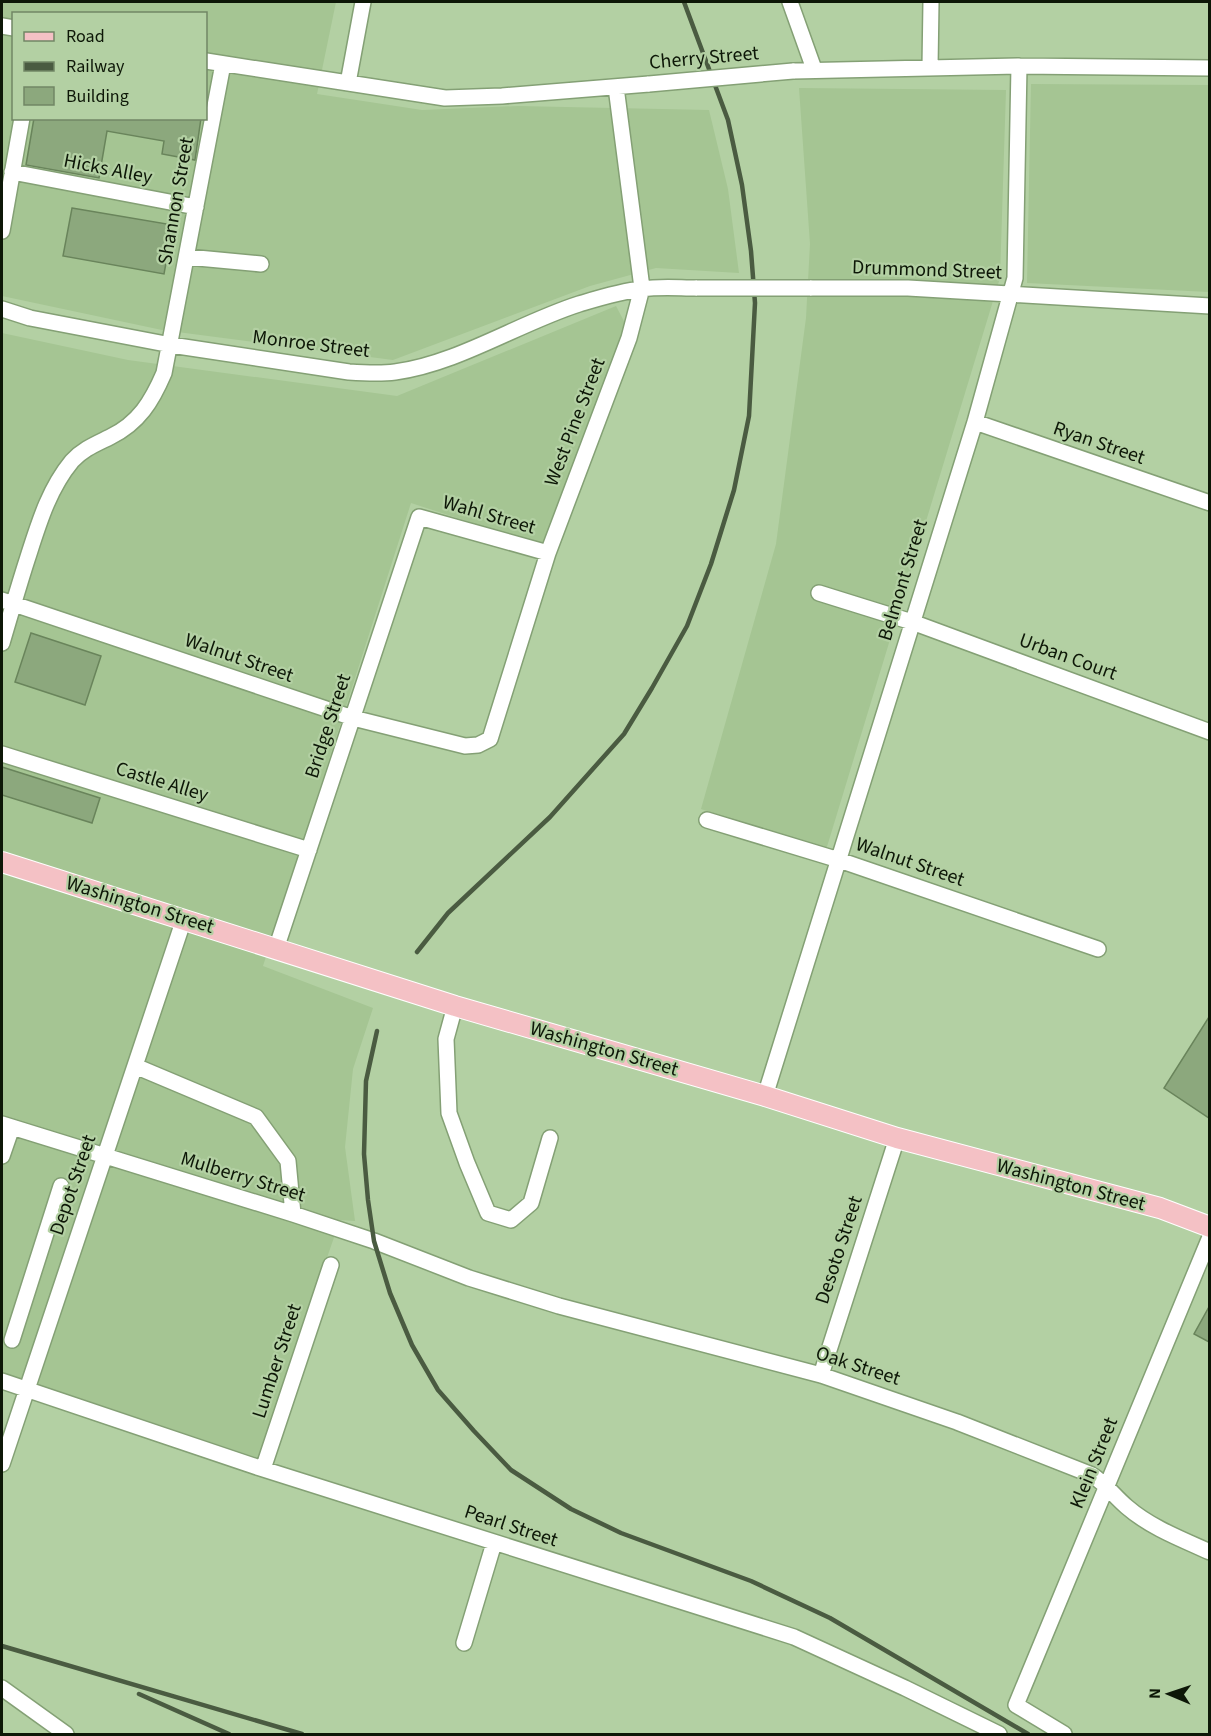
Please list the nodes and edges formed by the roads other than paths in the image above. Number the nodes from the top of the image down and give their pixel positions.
1 (363, 2) edge
2 (790, 2) edge
3 (931, 2) edge
4 (207, 61) edge
5 (223, 64) junction
6 (1019, 66) junction
7 (930, 67) junction
8 (1209, 68) edge
9 (814, 69) junction
10 (348, 83) junction
11 (616, 87) junction
12 (22, 120) edge
13 (12, 172) junction
14 (196, 207) junction
15 (2, 231) edge
16 (187, 257) junction
17 (261, 264) dead end
18 (642, 288) junction
19 (1011, 293) junction
20 (1209, 306) edge
21 (2, 309) edge
22 (171, 345) junction
23 (975, 422) junction
24 (1209, 503) edge
25 (419, 517) joint
26 (548, 553) junction
27 (819, 592) dead end
28 (7, 602) edge
29 (912, 622) junction
30 (2, 643) edge
31 (353, 718) junction
32 (1209, 732) edge
33 (465, 746) joint
34 (2, 754) edge
35 (707, 820) dead end
36 (309, 850) junction
37 (839, 860) junction
38 (2, 862) edge
39 (184, 919) junction
40 (276, 948) junction
41 (1098, 949) dead end
42 (455, 1006) junction
43 (135, 1066) junction
44 (765, 1096) junction
45 (7, 1125) edge
46 (550, 1138) dead end
47 (897, 1138) junction
48 (2, 1156) edge
49 (105, 1156) junction
50 (60, 1186) dead end
51 (293, 1214) junction
52 (1209, 1227) edge
53 (1209, 1237) edge
54 (331, 1265) dead end
55 (469, 1278) joint
56 (12, 1340) dead end
57 (821, 1375) junction
58 (2, 1381) edge
59 (26, 1390) junction
60 (2, 1464) edge
61 (263, 1469) junction
62 (1107, 1485) junction
63 (494, 1543) junction
64 (1209, 1552) edge
65 (464, 1643) dead end
66 (2, 1688) edge
67 (66, 1734) edge
68 (999, 1734) edge
69 (1064, 1734) edge

1 - 10 street
2 - 9 street
3 - 7 street
4 - 5 street, Cherry Street
5 - 10 street, Cherry Street
5 - 14 street, Shannon Street
6 - 7 street, Cherry Street
6 - 8 street, Cherry Street
6 - 19 street, Belmont Street
7 - 9 street, Cherry Street
9 - 11 street, Cherry Street, bridge
10 - 11 street, Cherry Street
11 - 18 street, West Pine Street
12 - 13 street
13 - 14 street, Hicks Alley
13 - 15 street
14 - 16 street, Shannon Street
16 - 17 street
16 - 22 street, Shannon Street
18 - 19 street, Drummond Street, bridge
18 - 22 street, Monroe Street
18 - 26 street, West Pine Street
19 - 20 street, Drummond Street
19 - 23 street, Belmont Street
21 - 22 street, Monroe Street
22 - 28 street, Shannon Street
23 - 24 street, Ryan Street
23 - 29 street, Belmont Street
25 - 26 street, Wahl Street
25 - 31 street, Bridge Street
26 - 33 street, West Pine Street
27 - 29 street, Urban Court
28 - 30 street, Shannon Street
28 - 31 street, Walnut Street
29 - 32 street, Urban Court
29 - 37 street, Belmont Street
31 - 33 street, Walnut Street
31 - 36 street, Bridge Street
34 - 36 street, Castle Alley
35 - 37 street, Walnut Street
36 - 40 street, Bridge Street
37 - 41 street, Walnut Street
37 - 44 street, Belmont Street
38 - 39 main road, Washington Street
39 - 40 main road, Washington Street
39 - 43 street, Depot Street
40 - 42 main road, Washington Street
42 - 44 main road, Washington Street
42 - 46 street
43 - 49 street, Depot Street
43 - 51 street
44 - 47 main road, Washington Street
45 - 48 street
45 - 49 street, Mulberry Street
47 - 52 main road, Washington Street
47 - 57 street, Desoto Street
49 - 51 street, Mulberry Street
49 - 59 street, Depot Street
50 - 56 street
51 - 55 street, Mulberry Street
53 - 62 street, Klein Street
54 - 61 street, Lumber Street
55 - 57 street, Oak Street
57 - 62 street, Oak Street
58 - 59 street, Pearl Street
59 - 60 street, Depot Street
59 - 61 street, Pearl Street
61 - 63 street, Pearl Street
62 - 64 street, Oak Street
62 - 69 street, Klein Street
63 - 65 street
63 - 68 street, Pearl Street
66 - 67 street

